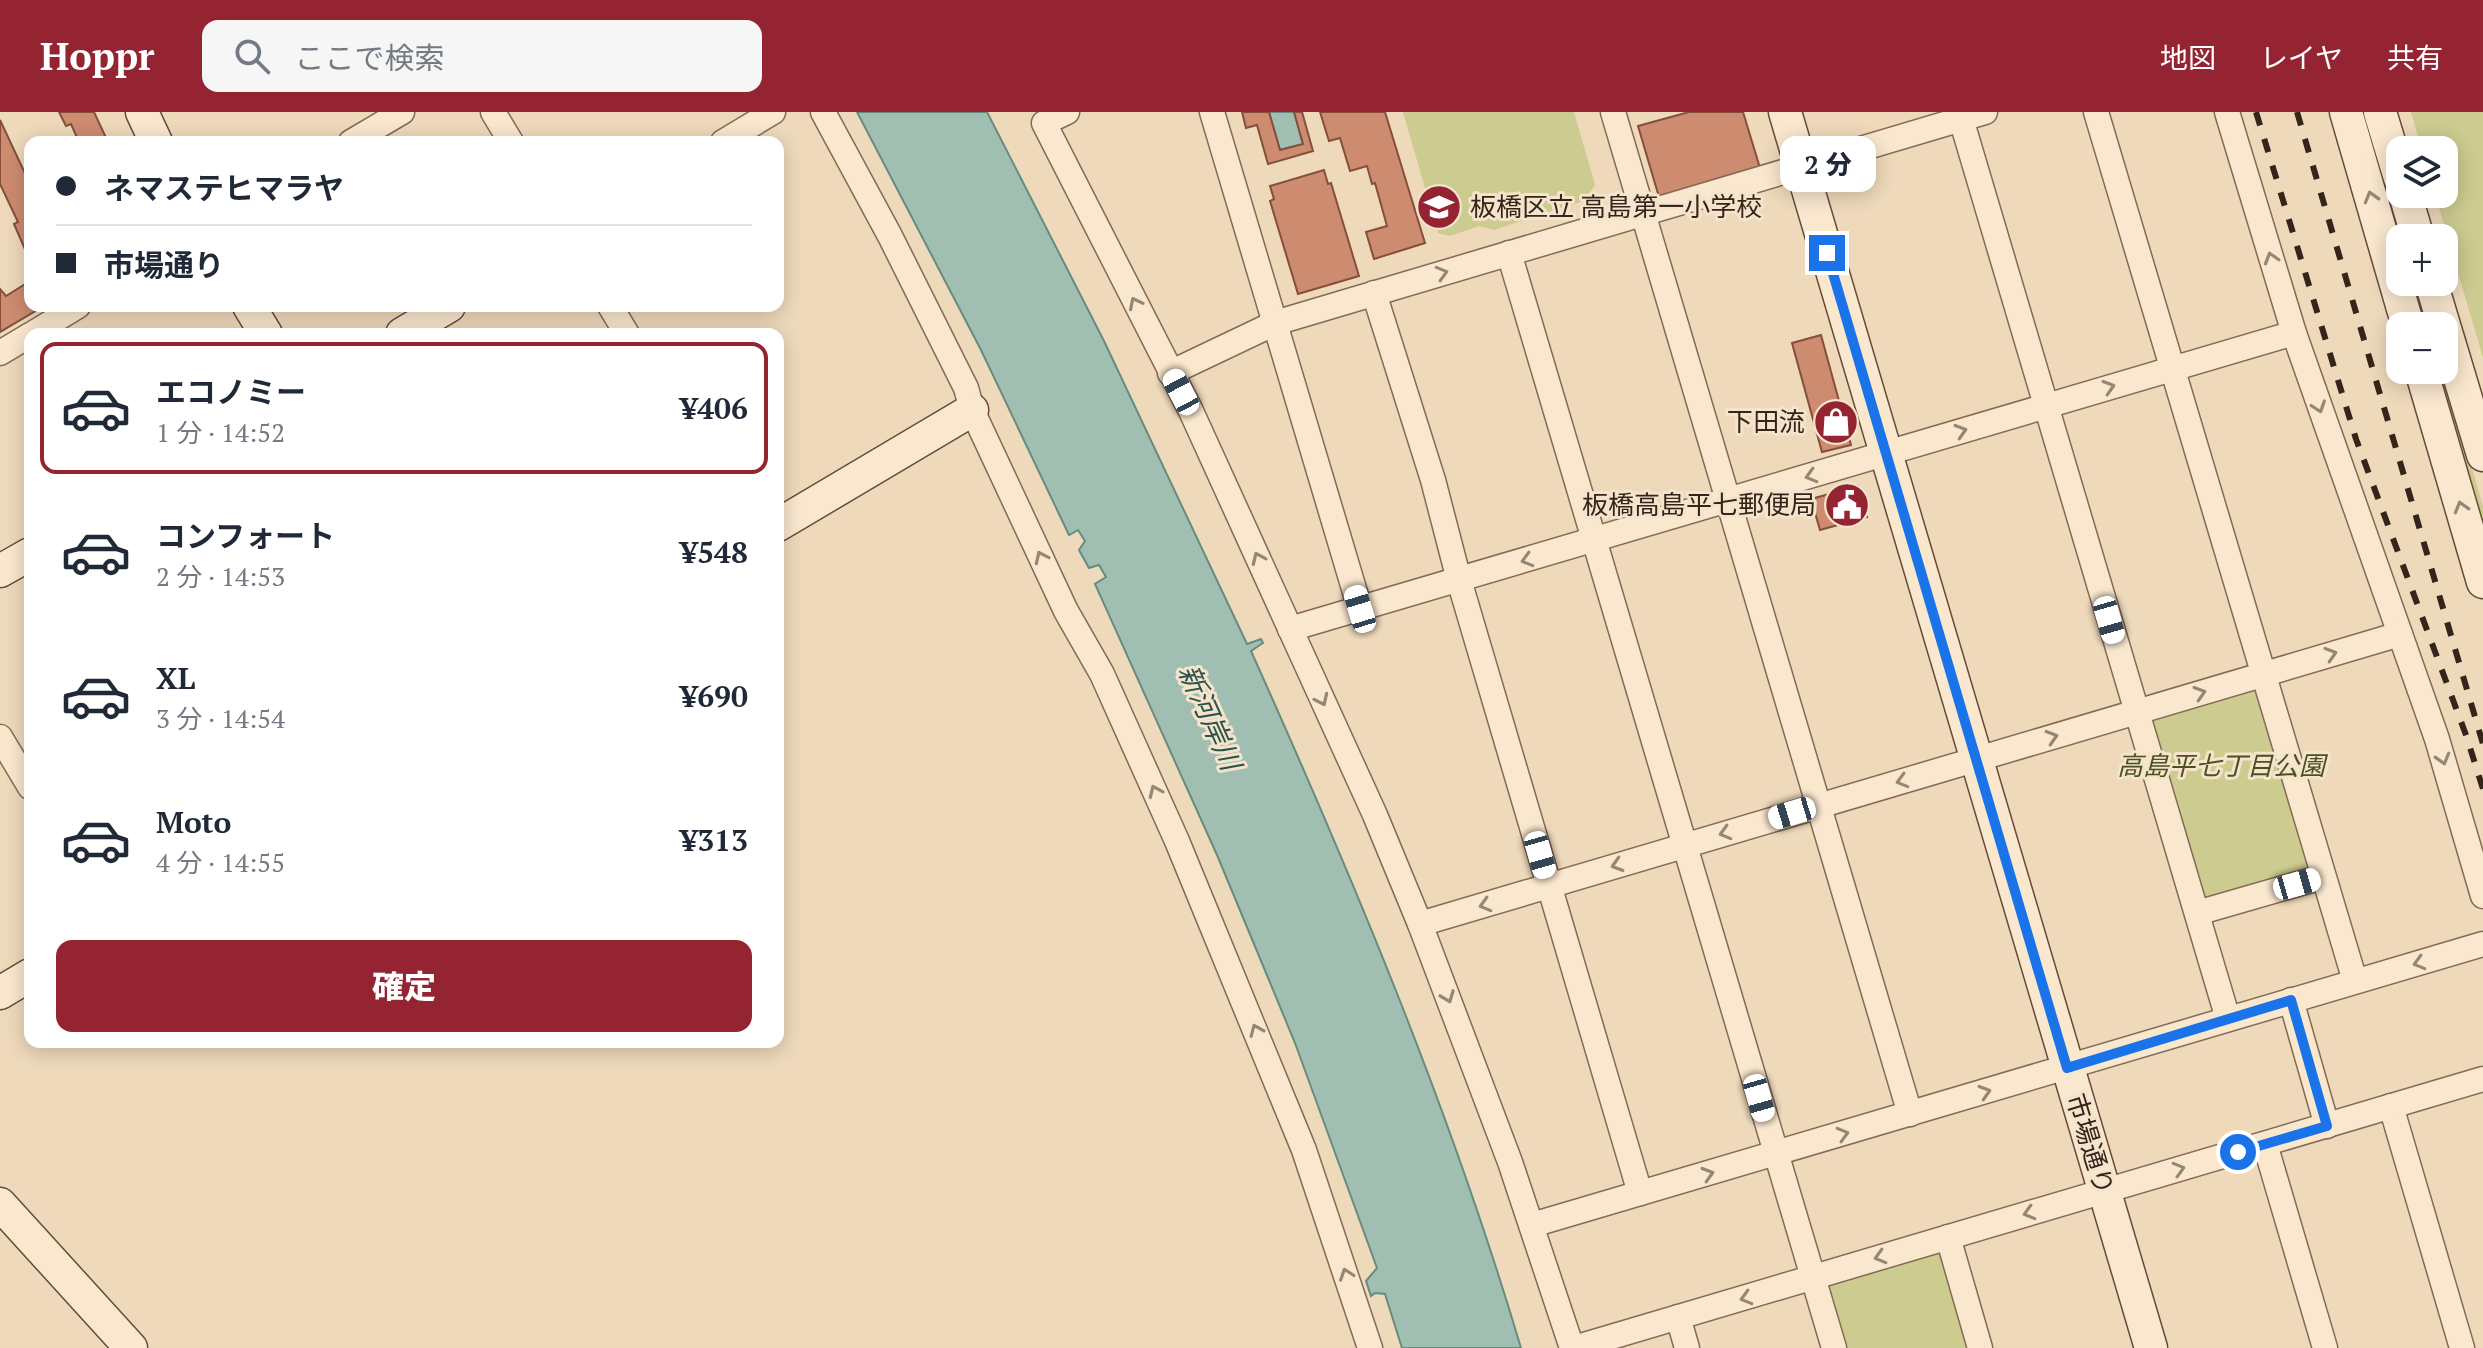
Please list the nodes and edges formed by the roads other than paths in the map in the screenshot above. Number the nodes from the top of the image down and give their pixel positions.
1 (142, 112) edge
2 (402, 112) edge
3 (493, 112) edge
4 (773, 112) edge
5 (823, 112) edge
6 (1067, 112) edge
7 (1212, 112) edge
8 (1613, 112) edge
9 (1785, 112) edge
10 (1985, 112) edge
11 (2096, 112) edge
12 (2227, 112) edge
13 (2346, 112) edge
14 (2380, 112) edge
15 (1960, 116) edge
16 (153, 136) edge
17 (361, 136) edge
18 (507, 136) edge
19 (733, 136) edge
20 (2387, 136) edge
21 (1801, 167) junction
22 (1643, 213) junction
23 (1509, 253) junction
24 (1374, 293) junction
25 (2435, 296) edge
26 (68, 312) edge
27 (439, 312) edge
28 (2404, 312) edge
29 (1275, 323) junction
30 (42, 328) edge
31 (412, 328) edge
32 (2294, 333) junction
33 (24, 339) edge
34 (0, 353) edge
35 (2172, 369) junction
36 (1170, 373) junction
37 (2425, 384) edge
38 (2046, 406) junction
39 (972, 410) junction
40 (1886, 454) junction
41 (2483, 455) edge
42 (1729, 500) junction
43 (784, 521) edge
44 (1595, 540) junction
45 (24, 557) edge
46 (0, 571) edge
47 (1459, 580) junction
48 (2483, 582) edge
49 (1360, 609) junction
50 (1290, 629) junction
51 (2400, 634) junction
52 (2263, 674) junction
53 (2136, 712) junction
54 (0, 737) edge
55 (1977, 759) junction
56 (24, 777) edge
57 (1819, 806) junction
58 (1685, 845) junction
59 (2322, 877) junction
60 (1549, 886) junction
61 (2483, 896) edge
62 (2197, 913) junction
63 (1420, 924) junction
64 (2483, 944) edge
65 (24, 979) edge
66 (2355, 981) junction
67 (0, 993) edge
68 (2291, 1000) junction
69 (2228, 1019) junction
70 (2067, 1068) junction
71 (2483, 1079) edge
72 (2391, 1106) junction
73 (1910, 1114) junction
74 (2327, 1126) junction
75 (2265, 1144) junction
76 (1775, 1154) junction
77 (2104, 1191) junction
78 (1640, 1193) junction
79 (0, 1204) edge
80 (1532, 1225) junction
81 (1948, 1237) junction
82 (1813, 1277) junction
83 (1678, 1317) junction
84 (131, 1348) edge
85 (1370, 1348) edge
86 (1573, 1348) edge
87 (1687, 1348) edge
88 (1834, 1348) edge
89 (1980, 1348) edge
90 (2151, 1348) edge
91 (2325, 1348) edge
92 (2462, 1348) edge

1 - 16 street
2 - 17 street
3 - 18 street
4 - 19 street
5 - 39 street
36 -> 6 street
7 - 29 street
8 - 22 street
9 - 21 street, 市場通り
10 - 15 street
11 - 35 street
32 -> 12 street
28 -> 13 street
14 - 20 street
15 - 21 street
15 - 38 street
21 - 22 street
21 - 40 street, 市場通り
22 - 23 street
22 - 42 street
24 -> 23 street
23 - 44 street
24 - 29 street
24 - 47 street
25 - 41 street
26 - 30 street
27 - 31 street
29 - 36 street
29 - 49 street
32 - 35 street
32 -> 51 street
33 - 34 street
38 -> 35 street
35 - 52 street
50 -> 36 street
48 -> 37 street
40 -> 38 street
38 - 53 street
39 - 43 street
85 -> 39 street
40 -> 42 street
40 - 55 street, 市場通り
42 - 44 street
42 - 57 street
44 -> 47 street
44 - 58 street
45 - 46 street
47 - 49 street
47 - 60 street
49 - 50 street
50 -> 63 street
52 -> 51 street
51 -> 61 street
53 -> 52 street
52 - 59 street
55 -> 53 street
53 - 62 street
54 - 56 street
55 -> 57 street
55 - 70 street, 市場通り
57 -> 58 street
57 - 73 street
58 -> 60 street
58 - 76 street
59 - 62 street
59 - 66 street
60 -> 63 street
60 - 78 street
62 - 69 street
63 -> 80 street
64 -> 66 street
65 - 67 street
66 - 68 street
68 - 69 street
68 - 74 street
69 - 70 street
73 -> 70 street
70 - 77 street, 市場通り
71 - 72 street
72 - 74 street
72 - 92 street
76 -> 73 street
74 - 75 street
77 -> 75 street
75 - 91 street
78 -> 76 street
76 - 82 street
77 -> 81 street
77 - 90 street, 市場通り
78 - 80 street
79 - 84 street
80 - 86 street
81 -> 82 street
81 - 89 street
82 -> 83 street
82 - 88 street
83 - 86 street
83 - 87 street

